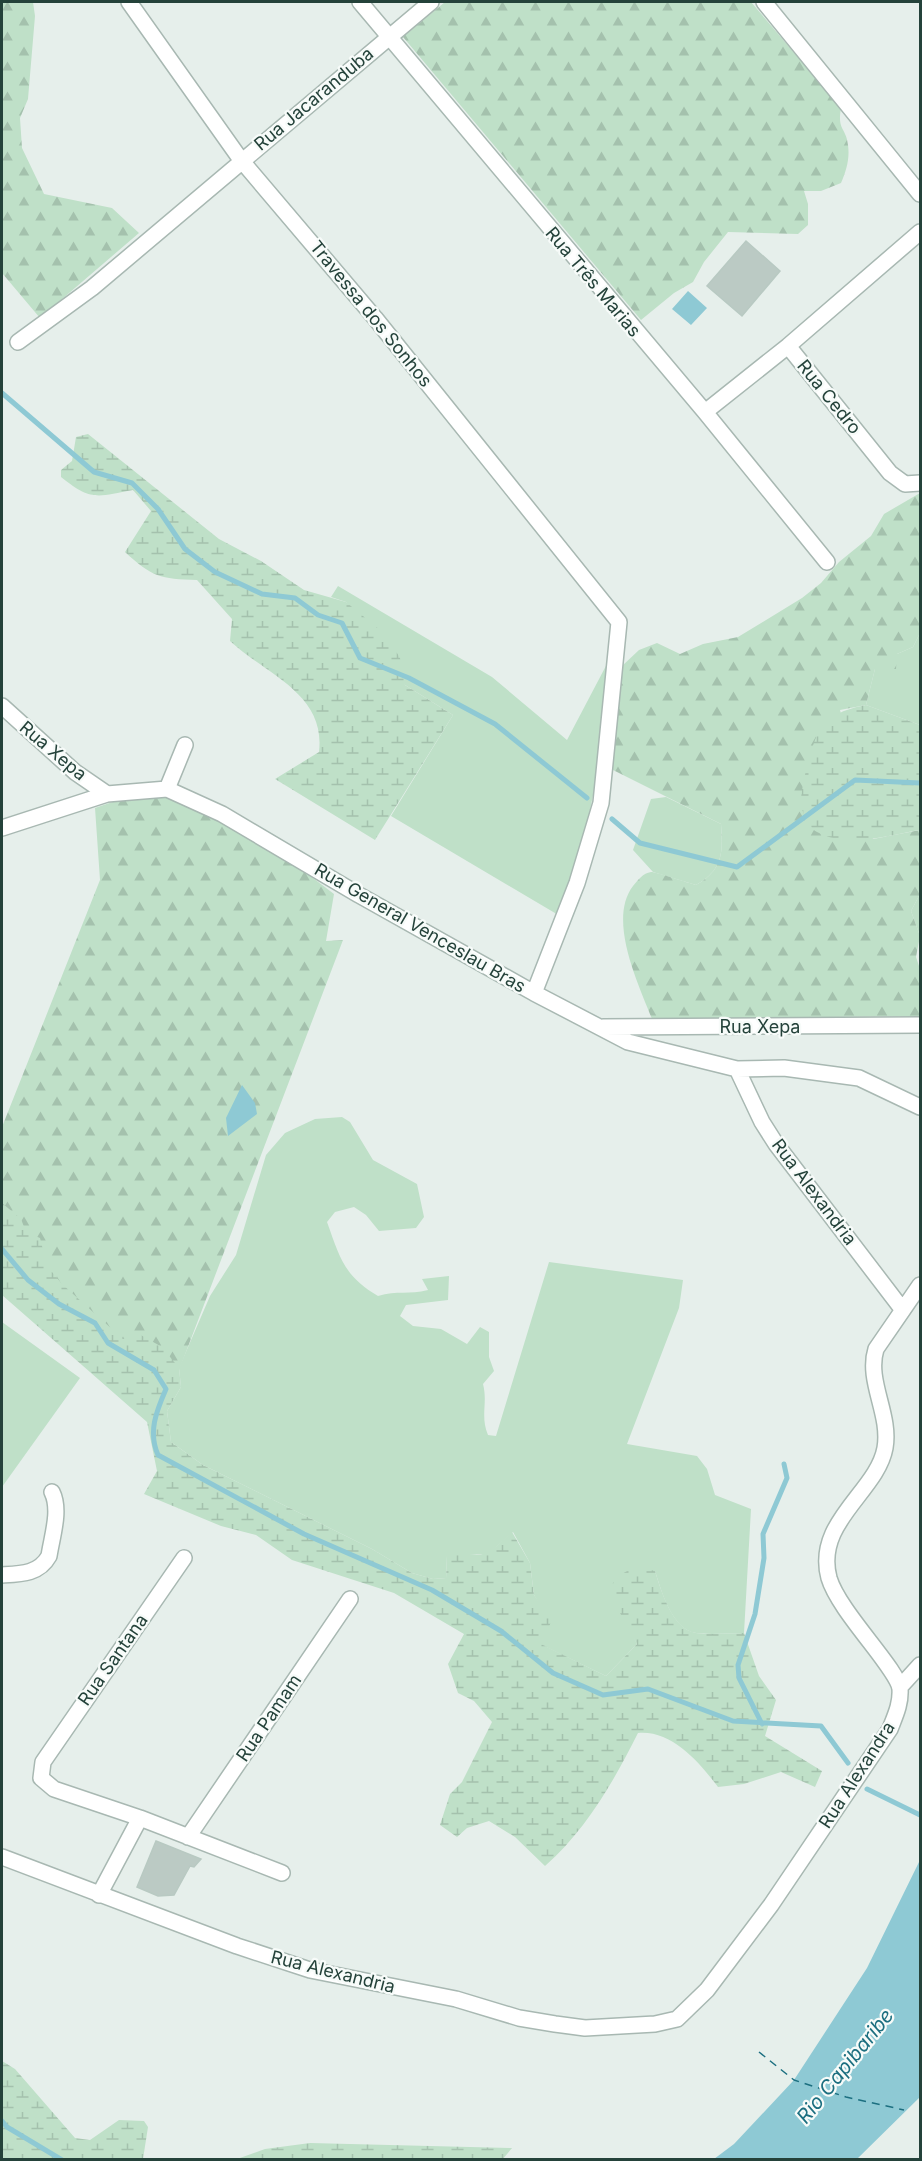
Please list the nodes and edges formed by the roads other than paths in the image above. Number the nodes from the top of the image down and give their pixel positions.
1 (129, 2) edge
2 (360, 2) edge
3 (431, 2) edge
4 (764, 2) edge
5 (388, 37) junction
6 (241, 160) junction
7 (921, 194) edge
8 (921, 232) edge
9 (18, 342) dead end
10 (788, 346) junction
11 (705, 412) junction
12 (921, 483) edge
13 (827, 562) dead end
14 (2, 706) edge
15 (185, 745) dead end
16 (167, 789) junction
17 (107, 794) junction
18 (2, 828) edge
19 (534, 993) junction
20 (921, 1025) edge
21 (599, 1027) junction
22 (737, 1069) junction
23 (921, 1107) edge
24 (921, 1285) edge
25 (902, 1309) junction
26 (52, 1492) dead end
27 (184, 1558) dead end
28 (2, 1575) edge
29 (350, 1599) dead end
30 (921, 1665) edge
31 (900, 1687) junction
32 (140, 1818) junction
33 (188, 1837) junction
34 (2, 1857) edge
35 (282, 1873) dead end
36 (99, 1895) junction
37 (677, 2019) joint

1 - 6 street, Travessa dos Sonhos
2 - 5 street, Rua Três Marias
3 - 5 street, Rua Jacaranduba
4 - 7 street
5 - 6 street, Rua Jacaranduba
5 - 11 street, Rua Três Marias
6 - 9 street, Rua Jacaranduba
6 - 19 street, Travessa dos Sonhos
8 - 10 street, Rua Cedro
10 - 11 street
10 - 12 street, Rua Cedro
11 - 13 street, Rua Três Marias
14 - 17 street, Rua Xepa
15 - 16 street
16 - 17 street, Rua General Venceslau Bras
16 - 19 street, Rua General Venceslau Bras
17 - 18 street, Rua General Venceslau Bras
19 - 21 street, Rua General Venceslau Bras
20 - 21 street, Rua Xepa
21 - 22 street, Rua General Venceslau Bras
22 - 23 street
22 - 25 street, Rua Alexandria
24 - 25 street
25 - 31 street
26 - 28 street
27 - 32 street, Rua Santana
29 - 33 street, Rua Pamam
30 - 31 street
31 - 37 street, Rua Alexandra
32 - 33 street
32 - 36 street
33 - 35 street
34 - 36 street, Rua Alexandria
36 - 37 street, Rua Alexandria

